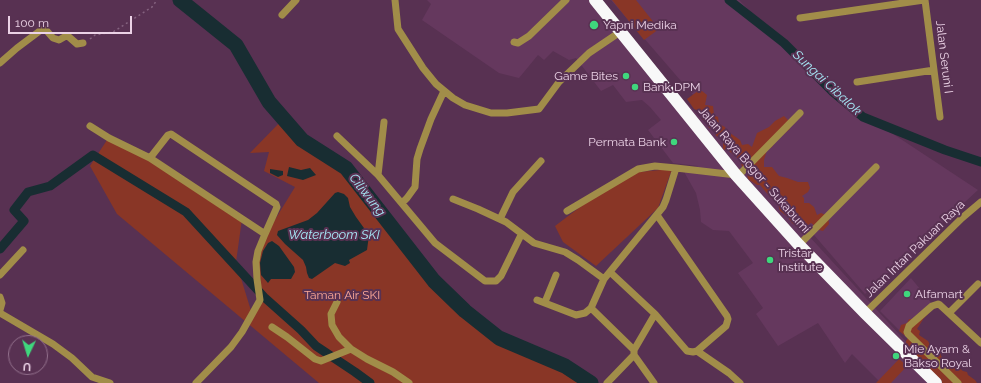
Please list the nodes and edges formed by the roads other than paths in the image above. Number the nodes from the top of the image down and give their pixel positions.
1 (296, 0) edge
2 (395, 0) edge
3 (566, 0) edge
4 (595, 0) edge
5 (925, 0) edge
6 (282, 15) dead end
7 (800, 18) dead end
8 (620, 32) junction
9 (514, 42) dead end
10 (83, 43) road end
11 (0, 63) edge
12 (934, 70) junction
13 (857, 82) dead end
14 (444, 91) junction
15 (800, 113) dead end
16 (940, 117) dead end
17 (384, 122) dead end
18 (90, 126) dead end
19 (337, 136) dead end
20 (150, 158) junction
21 (541, 161) dead end
22 (876, 167) dead end
23 (676, 168) junction
24 (378, 175) junction
25 (736, 175) junction
26 (453, 199) dead end
27 (981, 202) edge
28 (402, 203) junction
29 (567, 211) dead end
30 (657, 215) junction
31 (500, 219) junction
32 (265, 234) junction
33 (521, 235) junction
34 (799, 245) junction
35 (23, 250) dead end
36 (610, 272) junction
37 (0, 275) edge
38 (556, 275) dead end
39 (604, 279) junction
40 (978, 284) dead end
41 (0, 297) edge
42 (537, 300) dead end
43 (337, 302) dead end
44 (545, 302) junction
45 (591, 308) junction
46 (0, 312) edge
47 (865, 313) junction
48 (949, 313) junction
49 (655, 314) junction
50 (272, 327) dead end
51 (981, 344) edge
52 (351, 349) junction
53 (697, 350) junction
54 (634, 352) junction
55 (89, 380) edge
56 (110, 383) edge
57 (196, 383) edge
58 (409, 383) edge
59 (607, 383) edge
60 (654, 383) edge
61 (740, 383) edge
62 (936, 383) edge
63 (958, 383) edge

1 - 6 street
2 - 14 street
3 - 9 street
4 - 8 highway, Jalan Raya Bogor - Sukabumi
5 - 7 street
5 - 12 street, Jalan Seruni I
8 - 14 street
8 - 25 highway, Jalan Raya Bogor - Sukabumi
10 - 11 street
12 - 13 street
12 - 16 street, Jalan Seruni I
14 - 28 street
15 - 25 street
17 - 24 street
18 - 20 street
19 - 24 street
20 - 32 street
20 - 32 street
21 - 31 street
22 - 34 street
23 - 25 street
23 - 29 street
23 - 30 street
24 - 28 street
25 - 34 highway, Jalan Raya Bogor - Sukabumi
26 - 31 street
27 - 47 street, Jalan Intan Pakuan Raya
28 - 33 street
30 - 36 street
30 - 53 street
31 - 33 street
32 - 57 street
33 - 39 street
34 - 47 highway, Jalan Raya Bogor - Sukabumi
35 - 37 street
36 - 39 street
36 - 49 street
38 - 44 street
39 - 45 street
40 - 48 street
41 - 46 street
42 - 44 street
43 - 52 street
44 - 45 street
45 - 54 street
46 - 55 street
47 - 62 highway, Jalan Raya Bogor - Sukabumi
48 - 51 street
48 - 63 street
49 - 53 street
49 - 54 street
50 - 52 street
52 - 58 street
53 - 61 street
54 - 59 street
54 - 60 street
55 - 56 street

